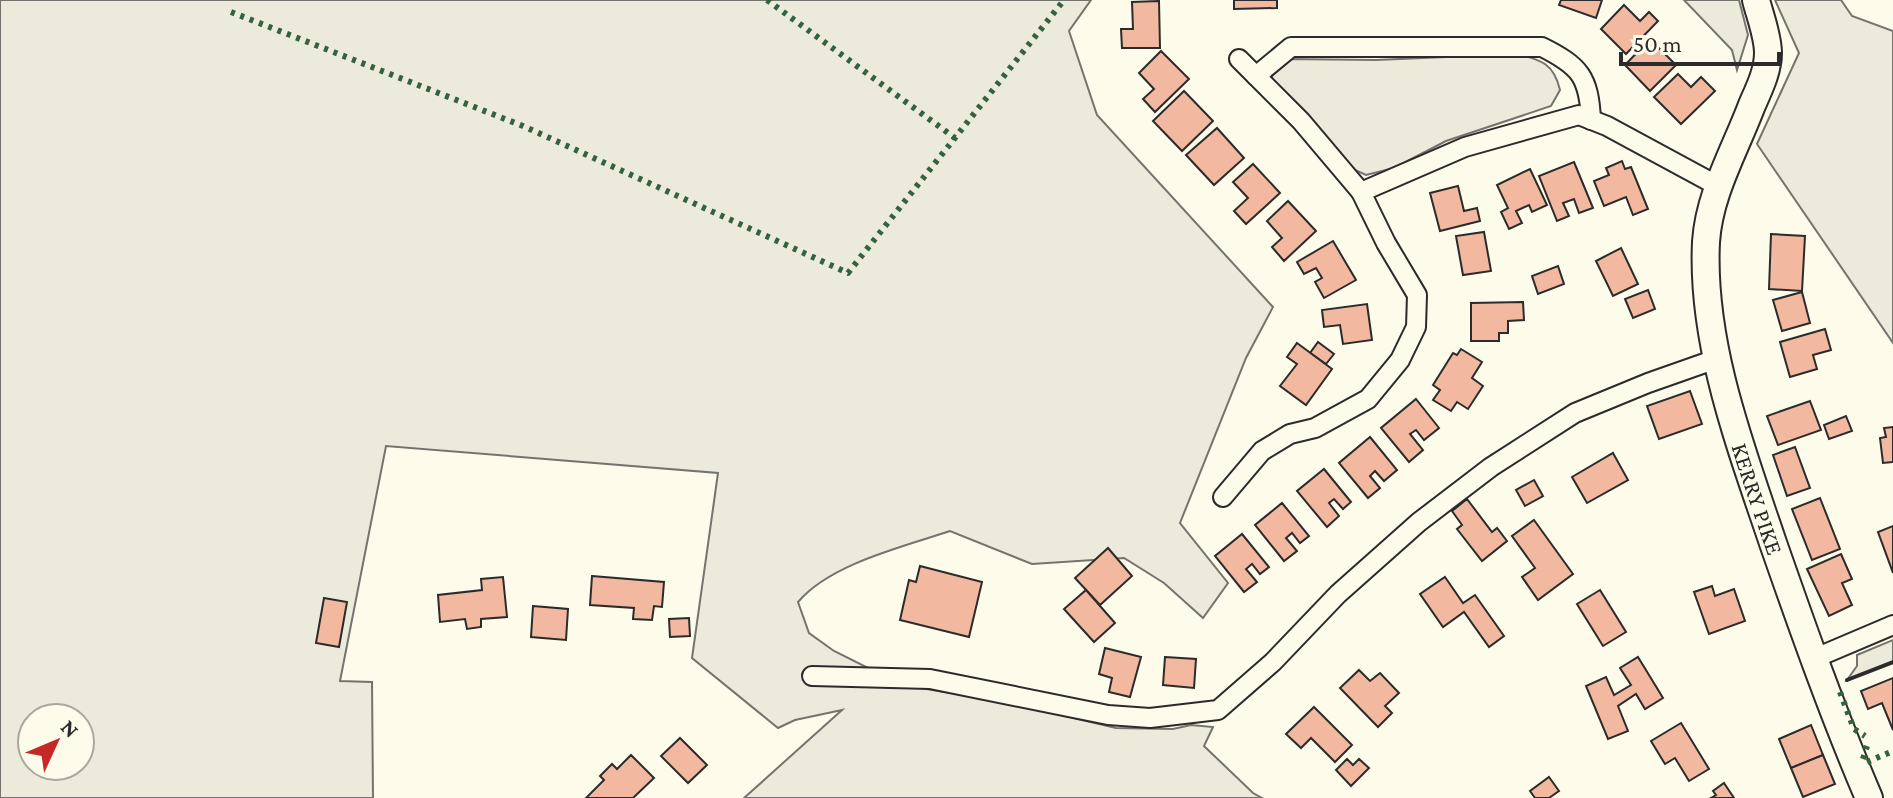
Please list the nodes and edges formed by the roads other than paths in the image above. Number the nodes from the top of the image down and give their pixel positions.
1 (1756, 0) edge
2 (1239, 59) dead end
3 (1256, 76) junction
4 (1591, 120) junction
5 (1718, 186) junction
6 (1361, 192) junction
7 (1719, 358) junction
8 (1223, 497) dead end
9 (1893, 625) edge
10 (1813, 659) junction
11 (812, 676) dead end
12 (1869, 798) edge

1 - 5 street, KERRY PIKE
2 - 3 street
3 - 4 street
3 - 6 street
4 - 5 street
4 - 6 street
5 - 7 street, KERRY PIKE
6 - 8 street
7 - 10 street, KERRY PIKE
7 - 11 street
9 - 10 street
10 - 12 street, KERRY PIKE

